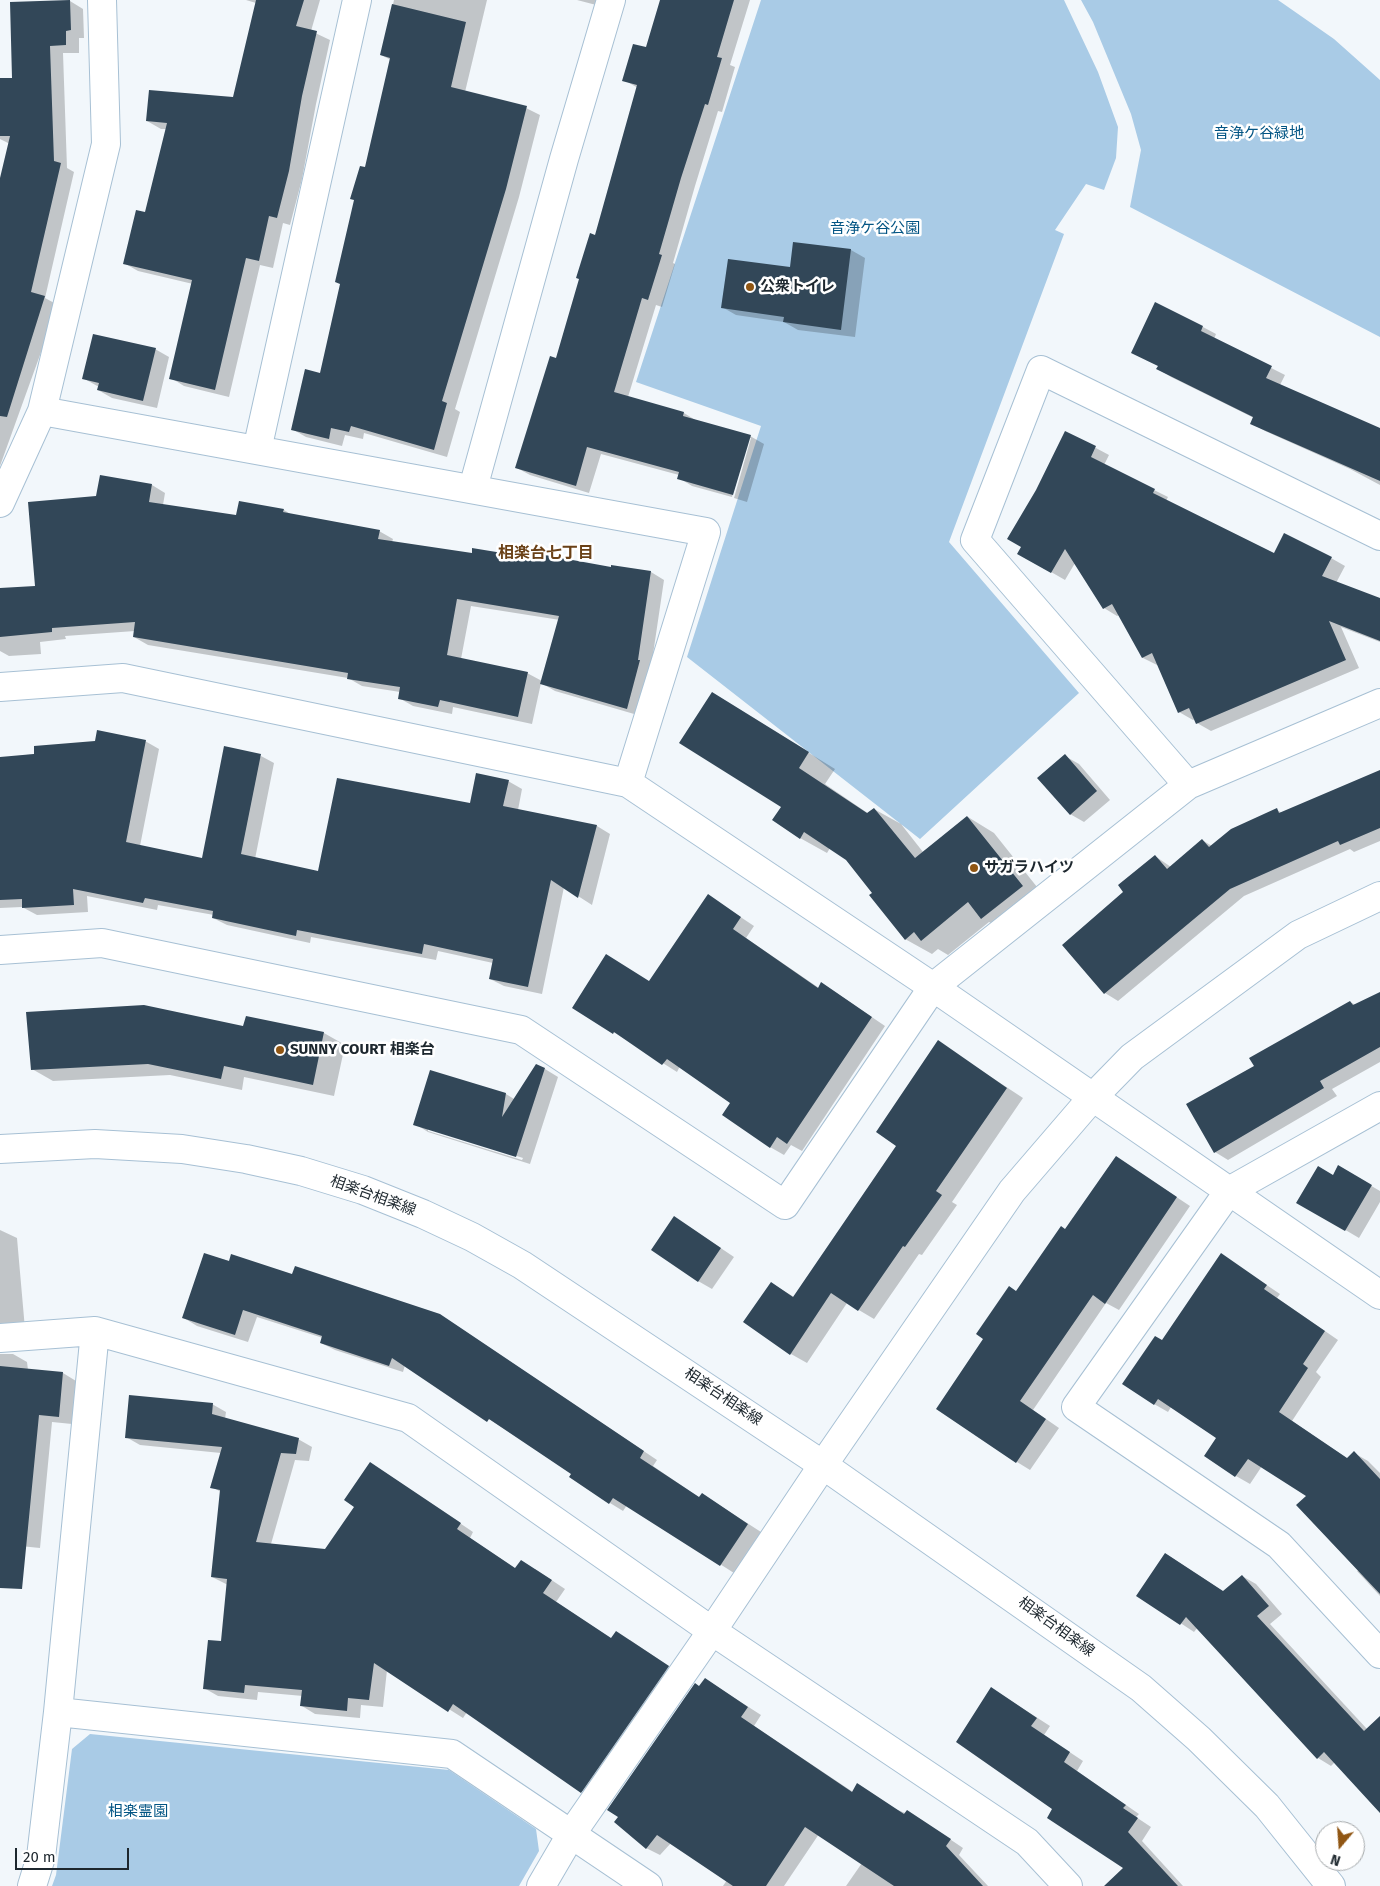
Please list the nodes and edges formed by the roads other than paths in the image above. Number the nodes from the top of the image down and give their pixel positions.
1 (102, 0) edge
2 (357, 0) edge
3 (611, 0) edge
4 (42, 411) junction
5 (257, 450) junction
6 (473, 488) junction
7 (0, 503) edge
8 (1380, 536) edge
9 (0, 687) edge
10 (1380, 703) edge
11 (628, 783) junction
12 (1188, 785) junction
13 (1380, 896) edge
14 (0, 950) edge
15 (933, 987) junction
16 (1092, 1098) junction
17 (1380, 1106) edge
18 (0, 1148) edge
19 (1229, 1191) junction
20 (1380, 1295) edge
21 (95, 1332) junction
22 (0, 1338) edge
23 (823, 1464) junction
24 (712, 1631) junction
25 (1380, 1654) edge
26 (58, 1712) junction
27 (572, 1833) junction
28 (32, 1886) edge
29 (541, 1886) edge
30 (648, 1886) edge
31 (1068, 1886) edge
32 (1331, 1886) edge

1 - 4 street
2 - 5 street
3 - 6 street
4 - 5 street
4 - 7 street
5 - 6 street
6 - 11 street
8 - 12 street
9 - 11 street
10 - 12 street
11 - 15 street
12 - 15 street
13 - 16 street
14 - 15 street
15 - 16 street
16 - 19 street
16 - 23 street
17 - 19 street
18 - 23 street, 相楽台相楽線
19 - 20 street
19 - 25 street
21 - 22 street
21 - 24 street
21 - 26 street
23 - 24 street
23 - 32 street, 相楽台相楽線
24 - 27 street
24 - 31 street
26 - 27 street
26 - 28 street
27 - 29 street
27 - 30 street

